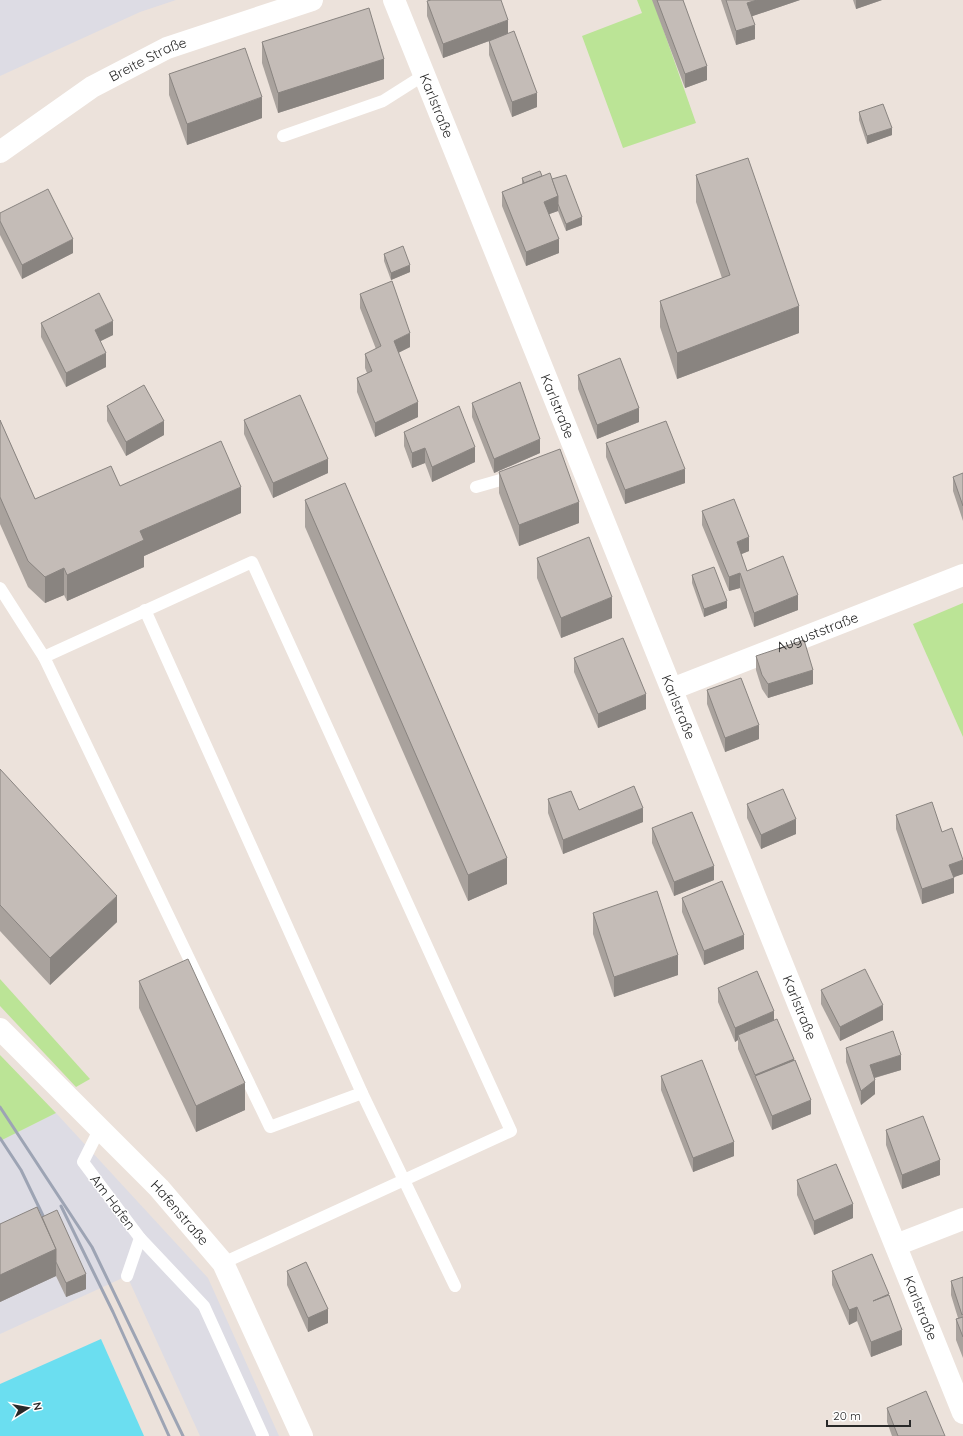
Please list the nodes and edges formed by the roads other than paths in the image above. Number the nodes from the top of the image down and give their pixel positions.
1 (312, 0) edge
2 (394, 0) edge
3 (424, 75) junction
4 (283, 136) dead end
5 (0, 152) edge
6 (527, 472) edge
7 (476, 488) dead end
8 (963, 576) edge
9 (0, 588) edge
10 (145, 610) junction
11 (44, 657) junction
12 (672, 688) junction
13 (0, 1029) edge
14 (362, 1093) junction
15 (99, 1130) junction
16 (404, 1180) junction
17 (963, 1219) edge
18 (140, 1238) junction
19 (896, 1245) junction
20 (223, 1263) junction
21 (127, 1276) dead end
22 (455, 1286) dead end
23 (963, 1413) edge
24 (263, 1436) edge
25 (302, 1436) edge

1 - 5 street, Breite Straße
2 - 3 street, Karlstraße
3 - 4 lane
3 - 12 street, Karlstraße
6 - 7 lane
8 - 12 street, Auguststraße
9 - 11 lane
10 - 11 lane
10 - 14 lane
10 - 16 lane
11 - 14 lane
12 - 19 street, Karlstraße
13 - 15 street, Hafenstraße
14 - 16 lane
15 - 18 lane, Am Hafen
15 - 20 street, Hafenstraße
16 - 20 lane
16 - 22 lane
17 - 19 street
18 - 21 lane, Am Hafen
18 - 24 lane
19 - 23 street, Karlstraße
20 - 25 street, Hafenstraße

